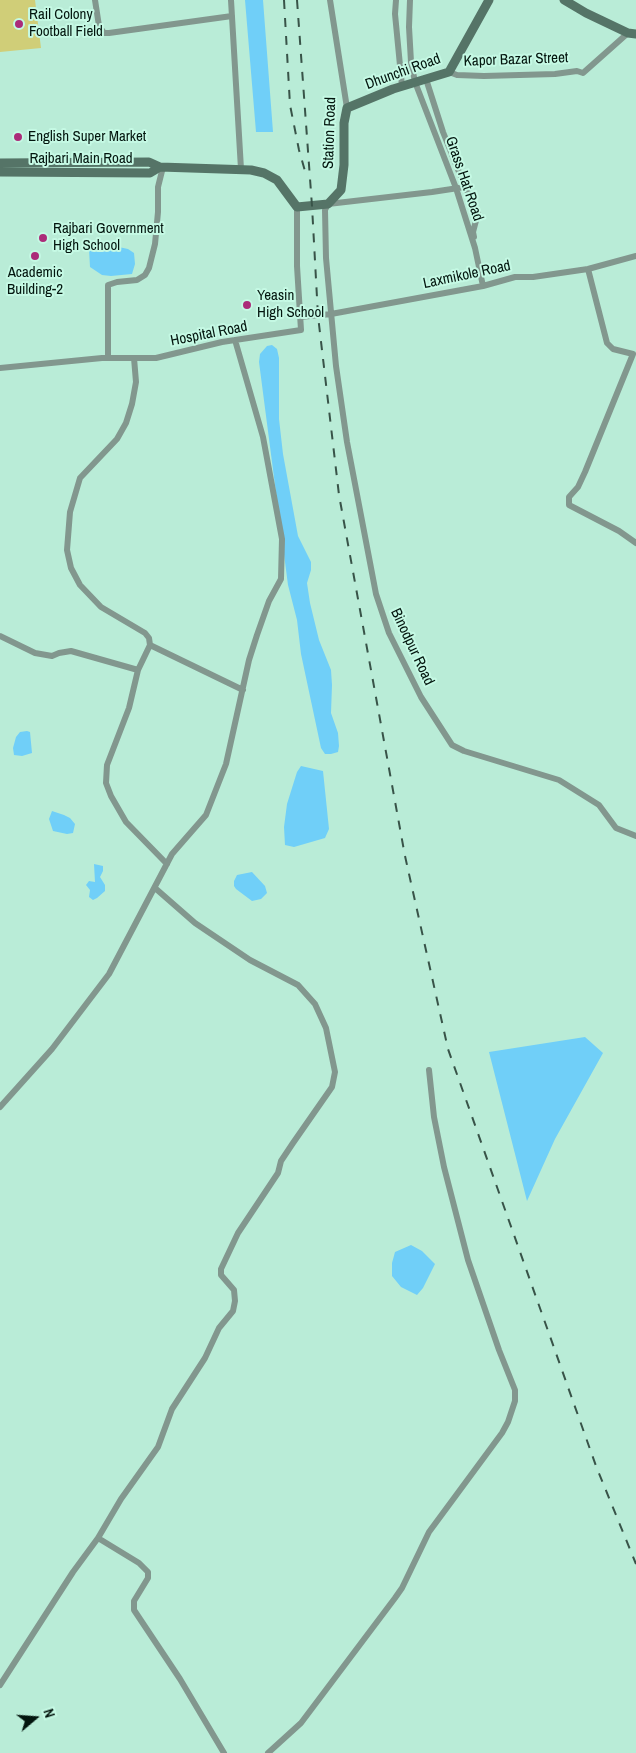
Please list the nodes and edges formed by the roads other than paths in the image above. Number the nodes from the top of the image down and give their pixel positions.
1 (95, 0) edge
2 (231, 0) edge
3 (330, 0) edge
4 (396, 0) edge
5 (410, 0) edge
6 (489, 0) edge
7 (564, 0) edge
8 (232, 16) junction
9 (632, 34) edge
10 (449, 72) junction
11 (426, 79) junction
12 (415, 82) junction
13 (402, 86) junction
14 (347, 108) junction
15 (0, 163) edge
16 (162, 167) junction
17 (55, 168) junction
18 (241, 168) junction
19 (0, 172) edge
20 (465, 187) junction
21 (456, 188) junction
22 (328, 204) junction
23 (297, 207) junction
24 (475, 248) junction
25 (636, 256) edge
26 (588, 269) junction
27 (483, 286) junction
28 (331, 314) junction
29 (300, 316) junction
30 (235, 340) junction
31 (634, 354) edge
32 (108, 358) junction
33 (134, 358) junction
34 (0, 368) edge
35 (636, 543) edge
36 (0, 636) edge
37 (150, 645) junction
38 (138, 670) junction
39 (243, 690) junction
40 (636, 836) edge
41 (167, 864) junction
42 (155, 888) junction
43 (429, 1070) dead end
44 (0, 1107) edge
45 (98, 1538) junction
46 (0, 1684) edge
47 (224, 1753) edge
48 (268, 1753) edge

1 - 8 street
2 - 8 street
3 - 14 street, Station Road
4 - 13 street
5 - 12 street, Grass Hat Road
6 - 10 street, Dhunchi Road
7 - 9 street
8 - 18 street
9 - 10 street, Kapor Bazar Street
10 - 11 street, Dhunchi Road
11 - 12 street, Dhunchi Road
11 - 20 street
12 - 13 street, Dhunchi Road
12 - 21 street, Grass Hat Road
13 - 14 street, Dhunchi Road
14 - 22 street, Station Road
15 - 17 street, Rajbari Main Road
16 - 17 street, Rajbari Main Road
16 - 18 street, Rajbari Main Road
16 - 32 street
17 - 19 street, Rajbari Main Road
18 - 23 street, Rajbari Main Road
20 - 21 street
20 - 24 street
21 - 22 street
21 - 24 street, Grass Hat Road
22 - 23 street
22 - 28 street, Binodpur Road
23 - 29 street
24 - 27 street, Grass Hat Road
25 - 26 street, Laxmikole Road
26 - 27 street, Laxmikole Road
26 - 31 street
27 - 28 street, Laxmikole Road
28 - 29 street, Laxmikole Road
28 - 40 street, Binodpur Road
29 - 30 street, Hospital Road
30 - 33 street, Hospital Road
30 - 39 street
31 - 35 street
32 - 33 street, Hospital Road
32 - 34 street, Hospital Road
33 - 37 street
36 - 38 street
37 - 38 street
37 - 39 street
38 - 41 street
39 - 41 street
41 - 42 street
42 - 44 street
42 - 45 street
43 - 48 street
45 - 46 street
45 - 47 street

